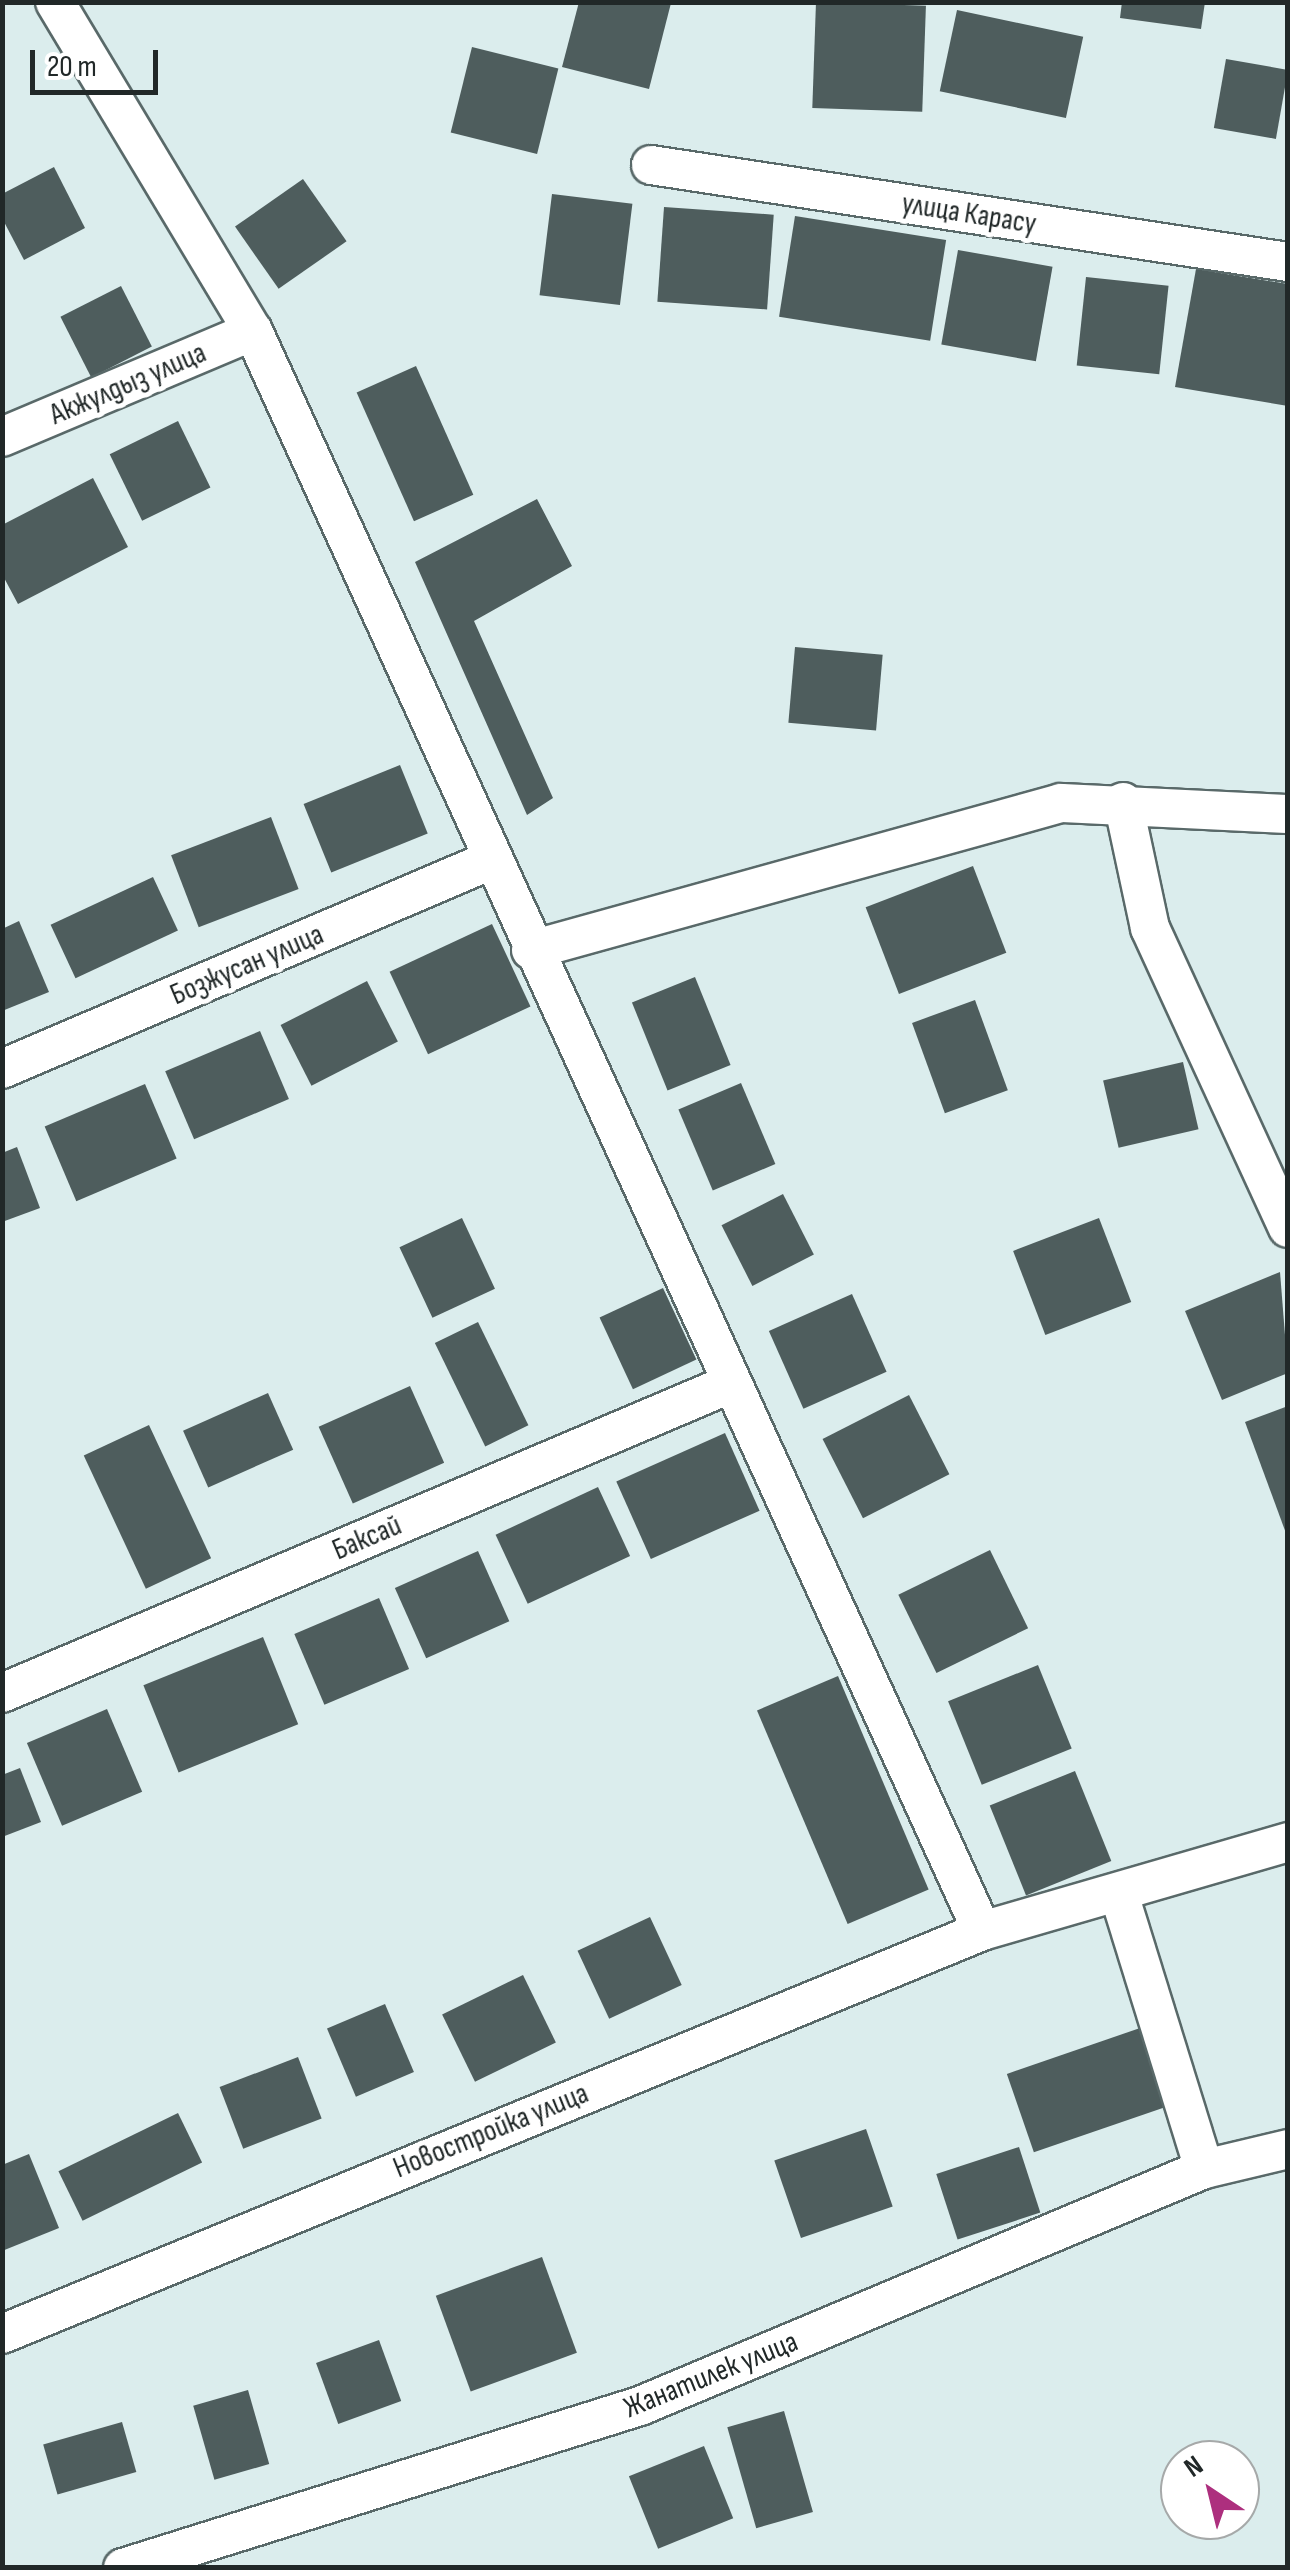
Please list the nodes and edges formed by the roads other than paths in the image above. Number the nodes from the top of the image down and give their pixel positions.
1 (55, 2) edge
2 (651, 165) dead end
3 (1288, 262) edge
4 (252, 331) junction
5 (2, 437) edge
6 (1123, 802) junction
7 (1288, 814) edge
8 (491, 860) junction
9 (531, 950) junction
10 (2, 1070) edge
11 (1288, 1228) edge
12 (732, 1383) junction
13 (2, 1693) edge
14 (1288, 1842) edge
15 (1119, 1894) junction
16 (982, 1931) junction
17 (1288, 2149) edge
18 (1204, 2169) junction
19 (2, 2334) edge
20 (123, 2568) edge

1 - 4 street
2 - 3 street, улица Карасу
4 - 5 street, Акжулдыз улица
4 - 8 street
6 - 7 street
6 - 9 street
6 - 11 street
8 - 9 street
8 - 10 street, Бозжусан улица
9 - 12 street
12 - 13 street, Баксай
12 - 16 street
14 - 15 street, Новостройка улица
15 - 16 street, Новостройка улица
15 - 18 street
16 - 19 street, Новостройка улица
17 - 18 street, Жанатилек улица
18 - 20 street, Жанатилек улица

